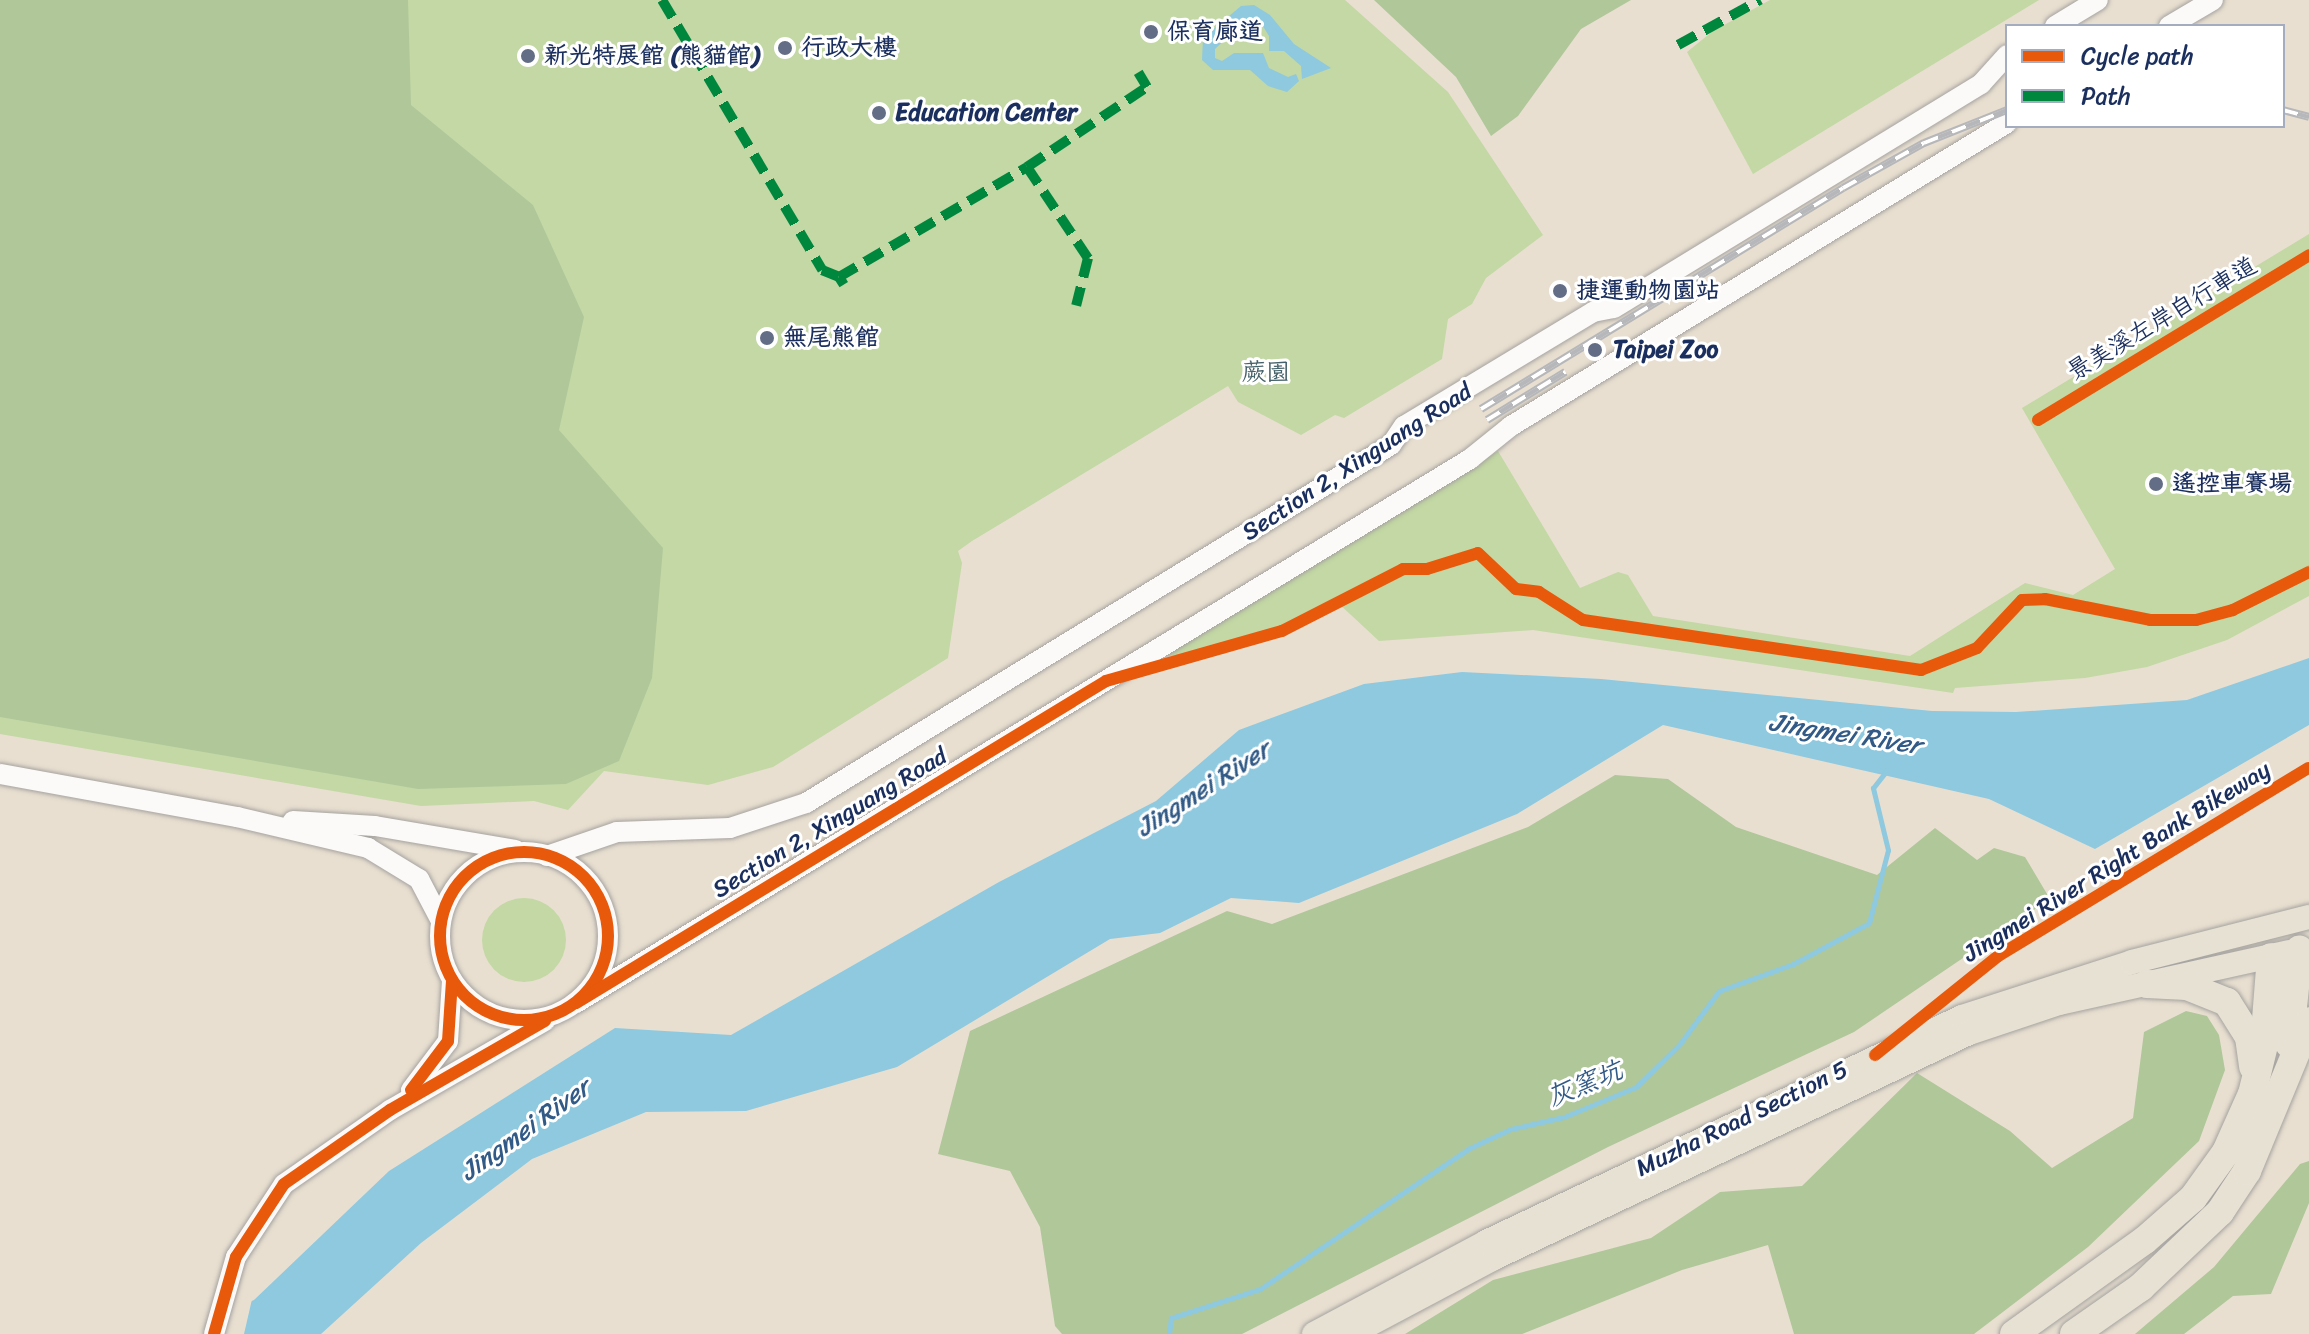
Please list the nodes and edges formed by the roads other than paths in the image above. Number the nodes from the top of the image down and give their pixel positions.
1 (2098, 0) edge
2 (2213, 0) edge
3 (2058, 24) edge
4 (2172, 24) edge
5 (2005, 57) edge
6 (2005, 124) edge
7 (0, 774) edge
8 (237, 817) junction
9 (538, 854) junction
10 (2309, 917) edge
11 (441, 921) junction
12 (2282, 926) junction
13 (2304, 948) edge
14 (2271, 957) junction
15 (452, 980) junction
16 (2147, 984) junction
17 (568, 1008) junction
18 (2309, 1021) edge
19 (2263, 1098) junction
20 (390, 1110) junction
21 (2078, 1332) edge
22 (214, 1334) edge
23 (1314, 1334) edge
24 (1351, 1334) edge
25 (2014, 1334) edge

1 - 3 street
2 - 4 street
5 - 9 street, Section 2, Xinguang Road
6 - 17 street, Section 2, Xinguang Road
7 - 8 street, Section 2, Xinguang Road
8 - 9 street, Section 2, Xinguang Road
8 - 11 street, Section 2, Xinguang Road
9 - 11 street
9 - 17 street
10 - 12 main road, Muzha Road Section 5
11 - 15 street
12 - 13 main road
12 - 14 main road
12 - 23 main road, Muzha Road Section 5
13 - 14 main road, Muzha Road Section 5
13 - 19 highway
14 - 16 main road, Muzha Road Section 5
14 - 19 highway
15 - 17 street
15 - 20 street, Section 2, Xinguang Road
16 - 19 highway
16 - 24 main road, Muzha Road Section 5
17 - 20 street, Section 2, Xinguang Road
18 - 19 highway
19 - 21 highway
19 - 25 highway
20 - 22 street, Section 2, Xinguang Road

